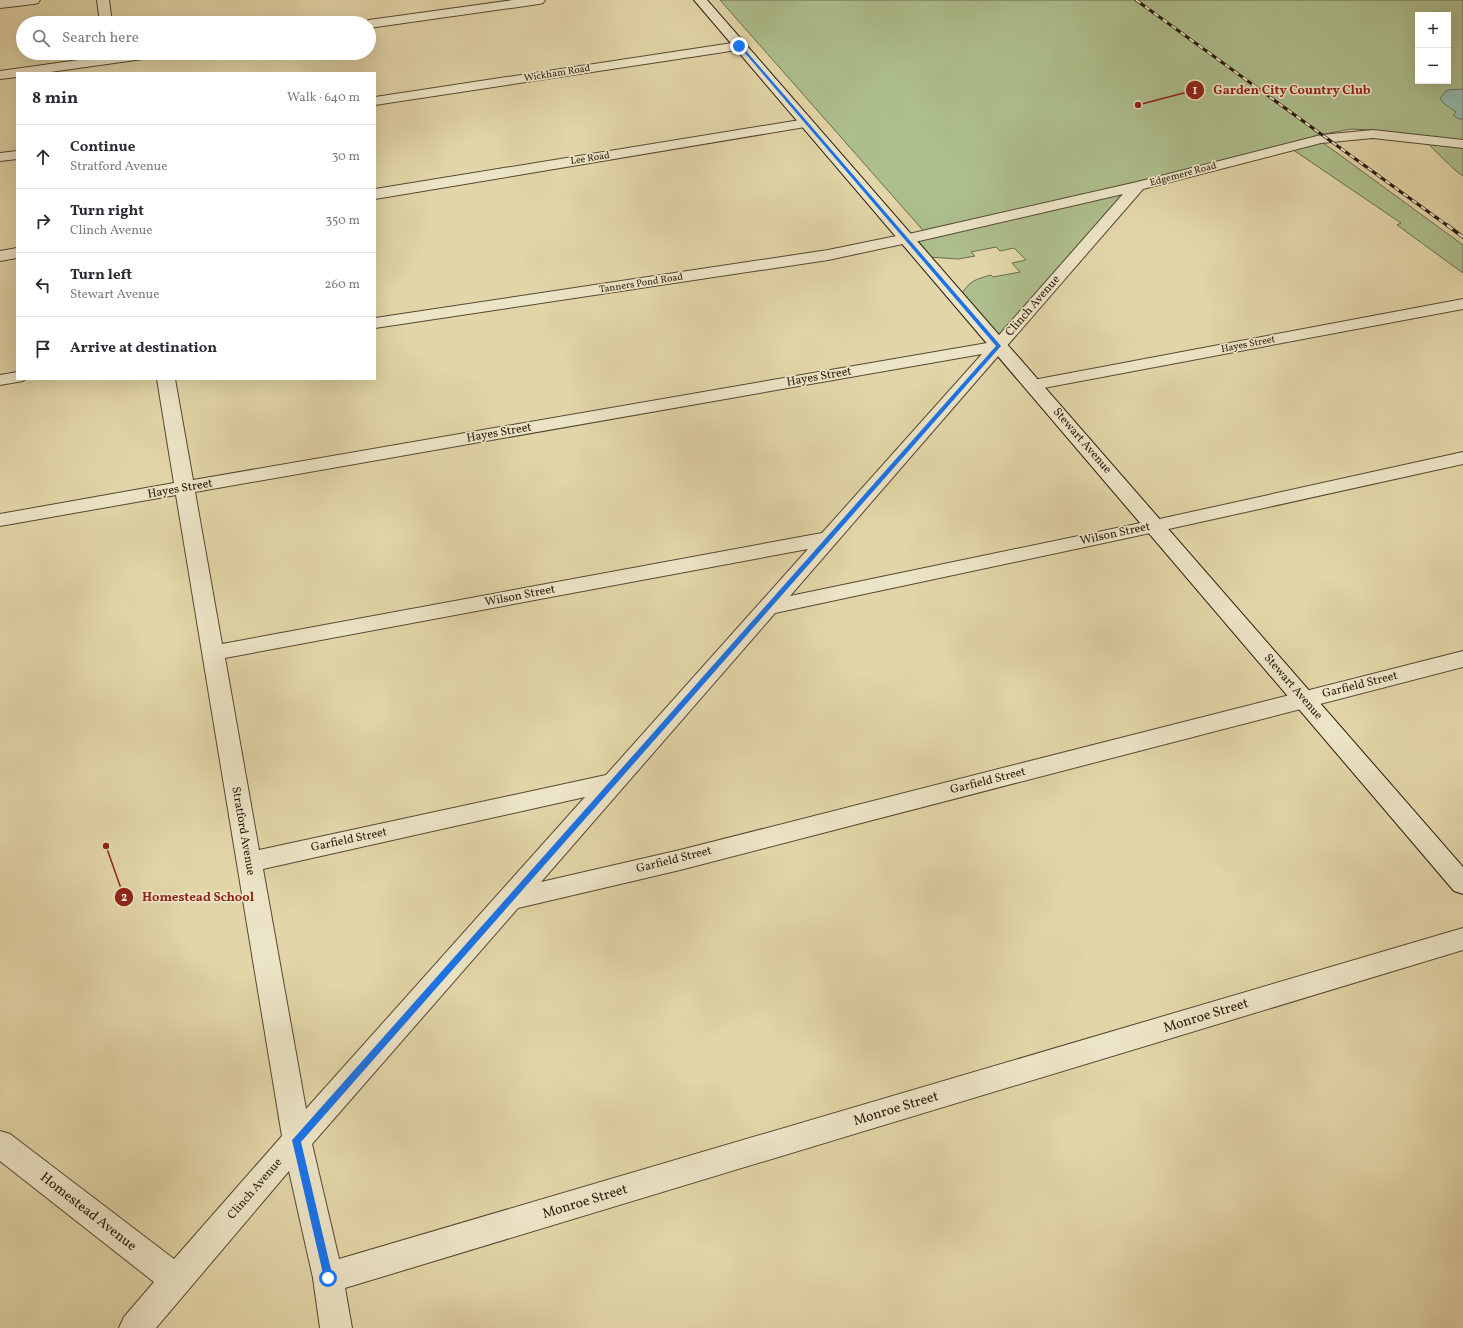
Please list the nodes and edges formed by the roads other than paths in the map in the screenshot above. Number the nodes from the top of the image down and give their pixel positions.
1 (34, 0) edge
2 (103, 0) edge
3 (539, 0) edge
4 (700, 0) edge
5 (0, 4) edge
6 (105, 16) edge
7 (376, 23) edge
8 (739, 46) junction
9 (88, 60) edge
10 (113, 60) edge
11 (16, 72) edge
12 (18, 72) edge
13 (115, 72) edge
14 (0, 75) edge
15 (376, 101) edge
16 (806, 123) junction
17 (1463, 144) edge
18 (16, 155) edge
19 (0, 158) edge
20 (1138, 186) junction
21 (376, 194) edge
22 (906, 239) junction
23 (16, 253) edge
24 (0, 256) edge
25 (1463, 304) edge
26 (376, 323) edge
27 (999, 346) junction
28 (16, 377) edge
29 (0, 380) edge
30 (166, 380) edge
31 (1033, 385) junction
32 (1463, 458) edge
33 (186, 489) junction
34 (0, 520) edge
35 (1155, 526) junction
36 (827, 539) junction
37 (766, 608) junction
38 (213, 653) junction
39 (1463, 659) edge
40 (1304, 700) junction
41 (613, 782) junction
42 (249, 862) junction
43 (1463, 884) edge
44 (512, 898) junction
45 (1463, 939) edge
46 (297, 1140) junction
47 (0, 1144) edge
48 (328, 1278) junction
49 (177, 1280) junction
50 (135, 1328) edge
51 (336, 1328) edge

1 - 5 street
2 - 6 street
3 - 7 street
4 - 8 street, Stewart Avenue
8 - 15 street, Wickham Road
8 - 16 street, Stewart Avenue
9 - 12 street
10 - 13 street
11 - 14 street
16 - 21 street, Lee Road
16 - 22 street, Stewart Avenue
17 - 20 street, Edgemere Road
18 - 19 street
20 - 22 street, Edgemere Road
20 - 27 street, Clinch Avenue
22 - 26 street, Tanners Pond Road
22 - 27 street, Stewart Avenue
23 - 24 street
25 - 31 street, Hayes Street
27 - 31 street, Stewart Avenue
27 - 33 street, Hayes Street
27 - 36 street, Clinch Avenue
28 - 29 street
30 - 33 street, Stratford Avenue
31 - 35 street, Stewart Avenue
32 - 35 street, Wilson Street
33 - 34 street, Hayes Street
33 - 38 street, Stratford Avenue
35 - 37 street, Wilson Street
35 - 40 street, Stewart Avenue
36 - 37 street, Clinch Avenue
36 - 38 street, Wilson Street
37 - 41 street, Clinch Avenue
38 - 42 street, Stratford Avenue
39 - 40 street, Garfield Street
40 - 43 street, Stewart Avenue
40 - 44 street, Garfield Street
41 - 42 street, Garfield Street
41 - 44 street, Clinch Avenue
42 - 46 street, Stratford Avenue
44 - 46 street, Clinch Avenue
45 - 48 street, Monroe Street
46 - 48 street, Stratford Avenue
46 - 49 street, Clinch Avenue
47 - 49 street, Homestead Avenue
48 - 51 street, Stratford Avenue
49 - 50 street, Clinch Avenue

